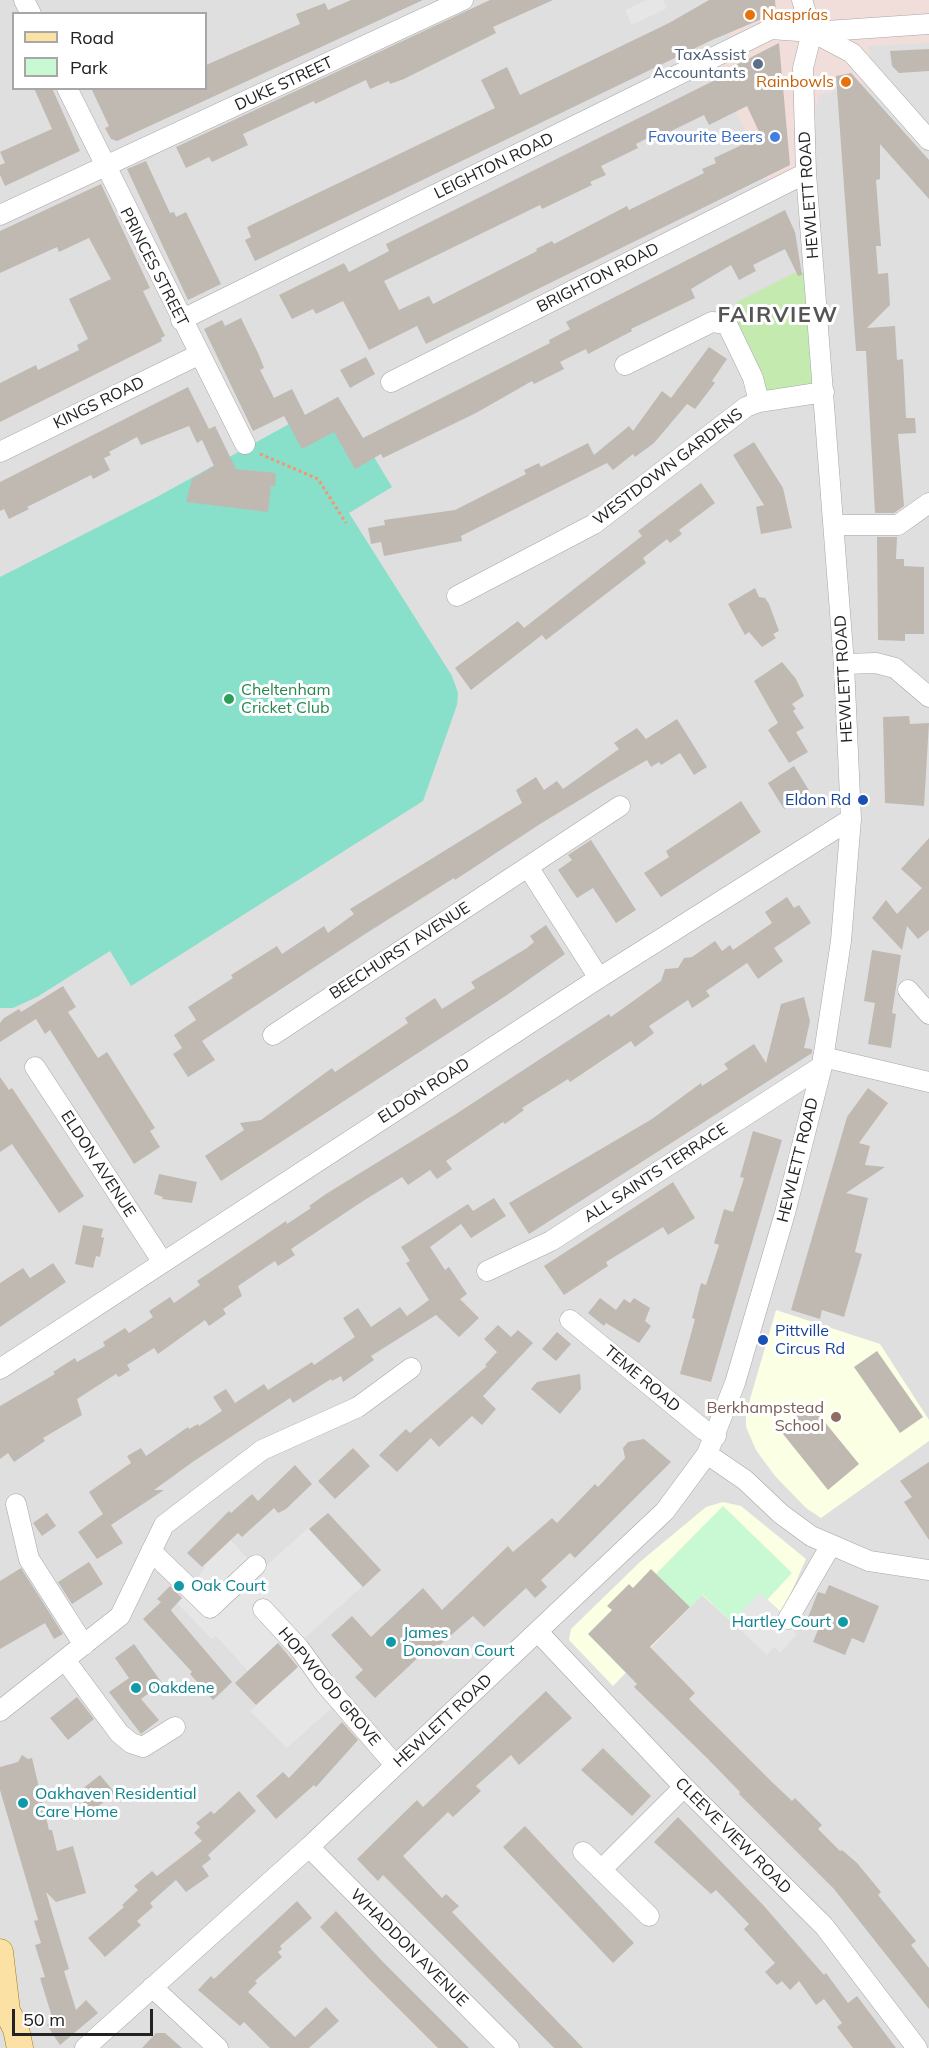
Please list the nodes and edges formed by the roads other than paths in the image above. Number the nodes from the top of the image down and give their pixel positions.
1 (463, 0) edge
2 (801, 0) edge
3 (929, 24) edge
4 (812, 32) junction
5 (67, 90) edge
6 (929, 140) edge
7 (104, 168) junction
8 (806, 173) junction
9 (0, 214) edge
10 (181, 320) junction
11 (198, 355) junction
12 (625, 365) dead end
13 (391, 382) dead end
14 (824, 392) junction
15 (759, 402) junction
16 (245, 444) road end
17 (0, 452) edge
18 (929, 503) edge
19 (834, 525) junction
20 (457, 596) dead end
21 (844, 664) junction
22 (929, 697) edge
23 (620, 806) dead end
24 (850, 819) junction
25 (528, 867) junction
26 (599, 978) junction
27 (908, 990) dead end
28 (929, 1014) edge
29 (273, 1035) dead end
30 (823, 1062) junction
31 (35, 1067) dead end
32 (929, 1082) edge
33 (162, 1261) junction
34 (487, 1271) dead end
35 (570, 1320) dead end
36 (411, 1368) dead end
37 (0, 1369) edge
38 (716, 1436) junction
39 (707, 1454) junction
40 (16, 1504) dead end
41 (831, 1545) junction
42 (151, 1551) junction
43 (256, 1565) dead end
44 (929, 1570) edge
45 (263, 1609) dead end
46 (788, 1619) dead end
47 (538, 1632) junction
48 (84, 1645) junction
49 (65, 1660) junction
50 (0, 1711) edge
51 (175, 1727) dead end
52 (395, 1765) junction
53 (684, 1787) junction
54 (309, 1847) junction
55 (583, 1852) dead end
56 (601, 1870) junction
57 (649, 1916) dead end
58 (0, 1952) edge
59 (152, 1987) junction
60 (7, 2011) junction
61 (0, 2048) edge
62 (20, 2048) edge
63 (85, 2048) edge
64 (218, 2048) edge
65 (509, 2048) edge
66 (917, 2048) edge

1 - 7 street, DUKE STREET
2 - 4 street
3 - 4 street, LEIGHTON ROAD
4 - 6 street
4 - 8 street, HEWLETT ROAD
4 - 10 street, LEIGHTON ROAD
5 - 7 street, PRINCES STREET
7 - 9 street, DUKE STREET
7 - 10 street, PRINCES STREET
8 - 13 street, BRIGHTON ROAD
8 - 14 street, HEWLETT ROAD
10 - 11 street, PRINCES STREET
11 - 16 street, PRINCES STREET
11 - 17 street, KINGS ROAD
12 - 15 street
14 - 15 street, WESTDOWN GARDENS
14 - 19 street, HEWLETT ROAD
15 - 20 street, WESTDOWN GARDENS
18 - 19 street
19 - 21 street, HEWLETT ROAD
21 - 22 street
21 - 24 street, HEWLETT ROAD
23 - 25 street, BEECHURST AVENUE
24 - 26 street, ELDON ROAD
24 - 30 street, HEWLETT ROAD
25 - 26 street
25 - 29 street, BEECHURST AVENUE
26 - 33 street, ELDON ROAD
27 - 28 street
30 - 32 street
30 - 34 street, ALL SAINTS TERRACE
30 - 38 street, HEWLETT ROAD
31 - 33 street, ELDON AVENUE
33 - 37 street, ELDON ROAD
35 - 38 street, TEME ROAD
36 - 42 street
38 - 39 street, HEWLETT ROAD
39 - 41 street
39 - 47 street, HEWLETT ROAD
40 - 48 street
41 - 44 street
41 - 46 street
42 - 43 street
42 - 48 street
45 - 52 street, HOPWOOD GROVE
47 - 52 street, HEWLETT ROAD
47 - 53 street, CLEEVE VIEW ROAD
48 - 49 street
49 - 50 street
49 - 51 street
52 - 54 street, HEWLETT ROAD
53 - 56 street
53 - 66 street, CLEEVE VIEW ROAD
54 - 59 street, HEWLETT ROAD
54 - 65 street, WHADDON AVENUE
55 - 56 street
56 - 57 street
58 - 60 main road
59 - 63 street, HEWLETT ROAD
59 - 64 street
60 - 61 main road
60 - 62 main road

